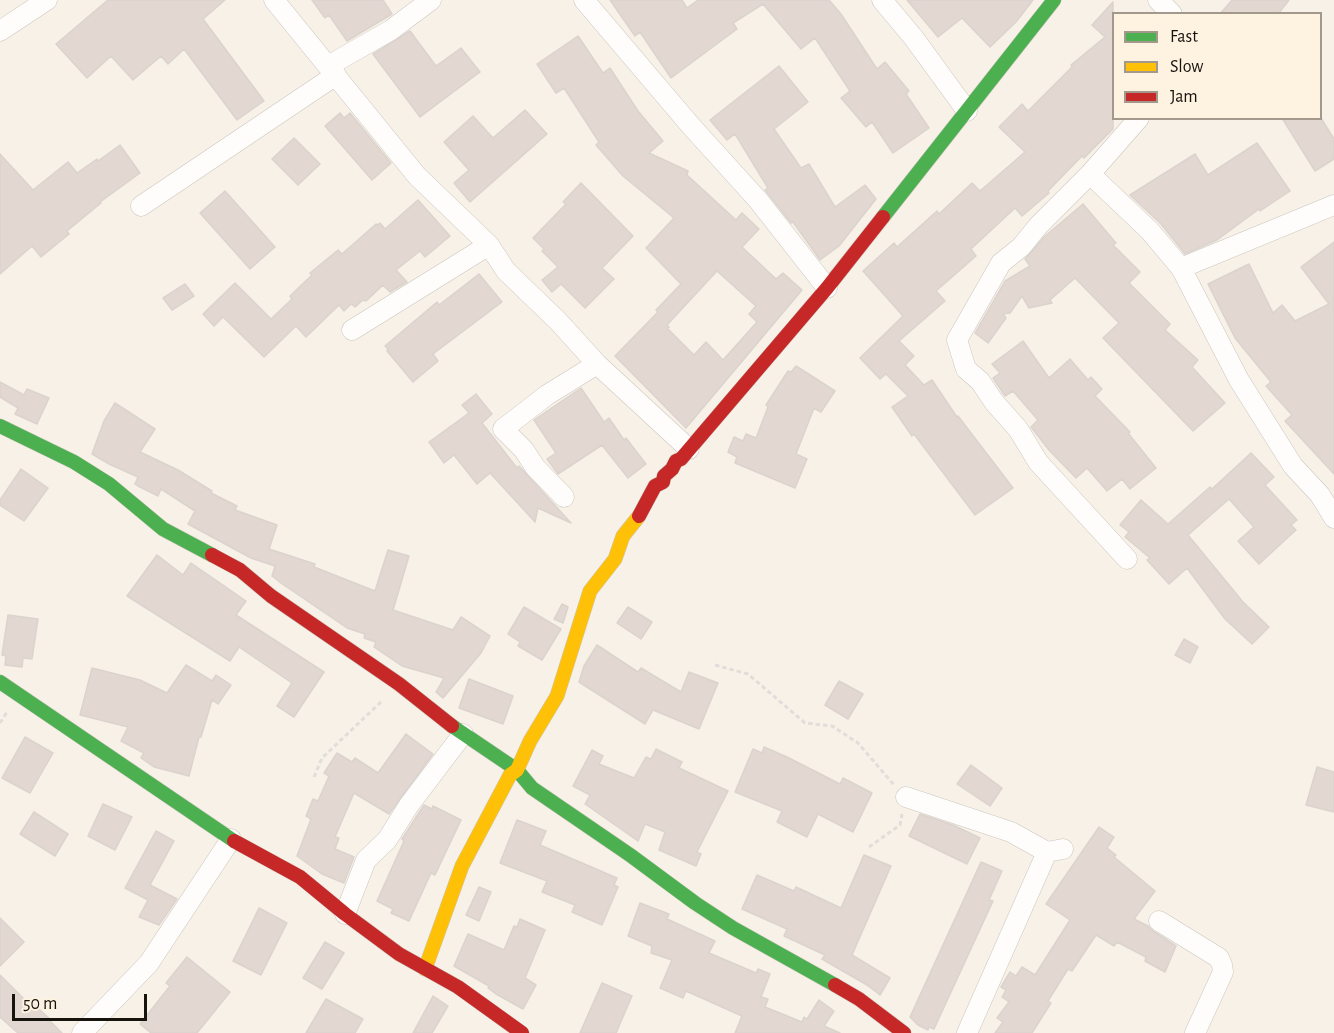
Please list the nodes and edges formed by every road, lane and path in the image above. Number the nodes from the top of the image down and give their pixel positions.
1 (47, 0) edge
2 (274, 0) edge
3 (431, 0) edge
4 (584, 0) edge
5 (882, 0) edge
6 (1054, 0) edge
7 (1158, 0) edge
8 (1170, 12) edge
9 (0, 31) edge
10 (332, 70) junction
11 (967, 111) junction
12 (1137, 120) edge
13 (1090, 174) junction
14 (1334, 205) edge
15 (141, 206) dead end
16 (489, 245) junction
17 (1181, 268) junction
18 (827, 288) junction
19 (352, 330) dead end
20 (597, 364) junction
21 (0, 426) edge
22 (688, 449) junction
23 (564, 497) dead end
24 (1334, 518) edge
25 (1128, 559) dead end
26 (715, 665) dead end
27 (0, 682) edge
28 (399, 684) junction
29 (463, 734) junction
30 (517, 770) junction
31 (314, 777) dead end
32 (906, 797) junction
33 (231, 839) junction
34 (868, 847) dead end
35 (345, 914) junction
36 (1159, 921) dead end
37 (425, 969) junction
38 (82, 1033) edge
39 (522, 1033) edge
40 (904, 1033) edge
41 (967, 1033) edge
42 (1195, 1033) edge

1 - 9 street
2 - 10 street
3 - 10 street
4 - 18 street
5 - 11 street
6 - 11 street
7 - 8 street
10 - 15 street
10 - 16 street
11 - 18 street
12 - 13 street
13 - 17 street
13 - 25 street
14 - 17 street
16 - 19 street
16 - 20 street
17 - 24 street
18 - 22 street
20 - 22 street
20 - 23 street
21 - 28 street
22 - 30 street
26 - 32 path
27 - 33 street
28 - 29 street
28 - 31 path
29 - 30 street
29 - 35 street
30 - 37 street
30 - 40 street
32 - 34 path
32 - 41 street
33 - 35 street
33 - 38 street
35 - 37 street
36 - 42 street
37 - 39 street

